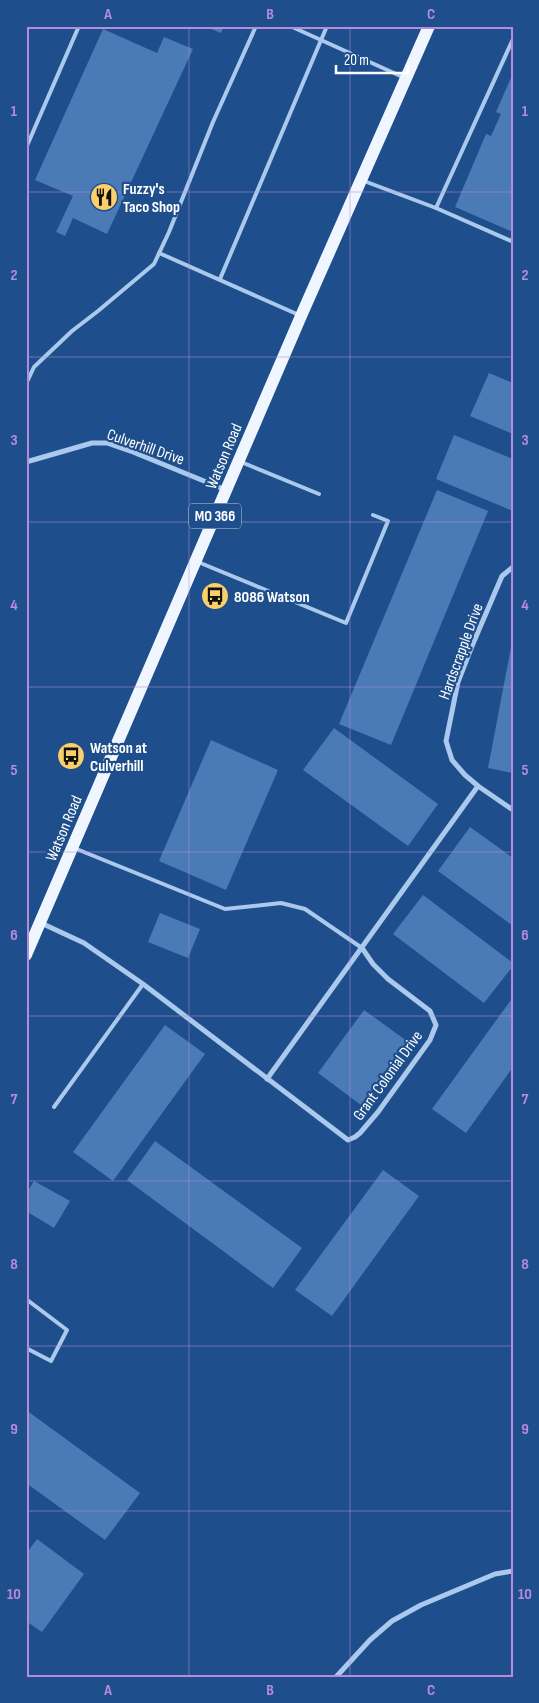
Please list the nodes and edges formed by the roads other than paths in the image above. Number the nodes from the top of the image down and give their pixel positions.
1 (78, 26) edge
2 (256, 26) edge
3 (290, 26) edge
4 (327, 26) edge
5 (428, 26) edge
6 (513, 39) edge
7 (321, 40) junction
8 (406, 78) junction
9 (26, 148) edge
10 (361, 180) junction
11 (436, 208) junction
12 (513, 238) edge
13 (160, 253) junction
14 (220, 279) junction
15 (301, 316) junction
16 (26, 384) edge
17 (26, 462) edge
18 (239, 462) junction
19 (226, 490) junction
20 (319, 494) dead end
21 (373, 515) dead end
22 (196, 561) junction
23 (513, 567) edge
24 (478, 786) junction
25 (513, 810) edge
26 (72, 847) junction
27 (40, 923) junction
28 (362, 948) junction
29 (26, 955) edge
30 (143, 984) junction
31 (267, 1079) junction
32 (54, 1107) dead end
33 (26, 1299) edge
34 (26, 1348) edge
35 (513, 1571) edge
36 (336, 1677) edge

1 - 9 lane
2 - 13 lane
3 - 7 lane
4 - 7 lane
5 - 8 main road, Watson Road / MO 366
6 - 11 lane
7 - 8 lane
7 - 14 lane
8 - 10 main road, Watson Road / MO 366
10 - 11 lane
10 - 15 main road, Watson Road / MO 366
11 - 12 lane
13 - 14 lane
13 - 16 lane
14 - 15 lane
15 - 18 main road, Watson Road / MO 366
17 - 19 street, Culverhill Drive
18 - 19 main road, Watson Road / MO 366
18 - 20 lane
19 - 22 main road, Watson Road / MO 366
21 - 22 lane
22 - 26 main road, Watson Road / MO 366
23 - 24 street, Hardscrapple Drive
24 - 25 street, Hardscrapple Drive
24 - 28 street
26 - 27 main road, Watson Road / MO 366
26 - 28 lane
27 - 29 main road, Watson Road / MO 366
27 - 30 street, Grant Colonial Drive
28 - 31 street
28 - 31 street, Grant Colonial Drive
30 - 31 street, Grant Colonial Drive
30 - 32 lane
33 - 34 lane
35 - 36 street

